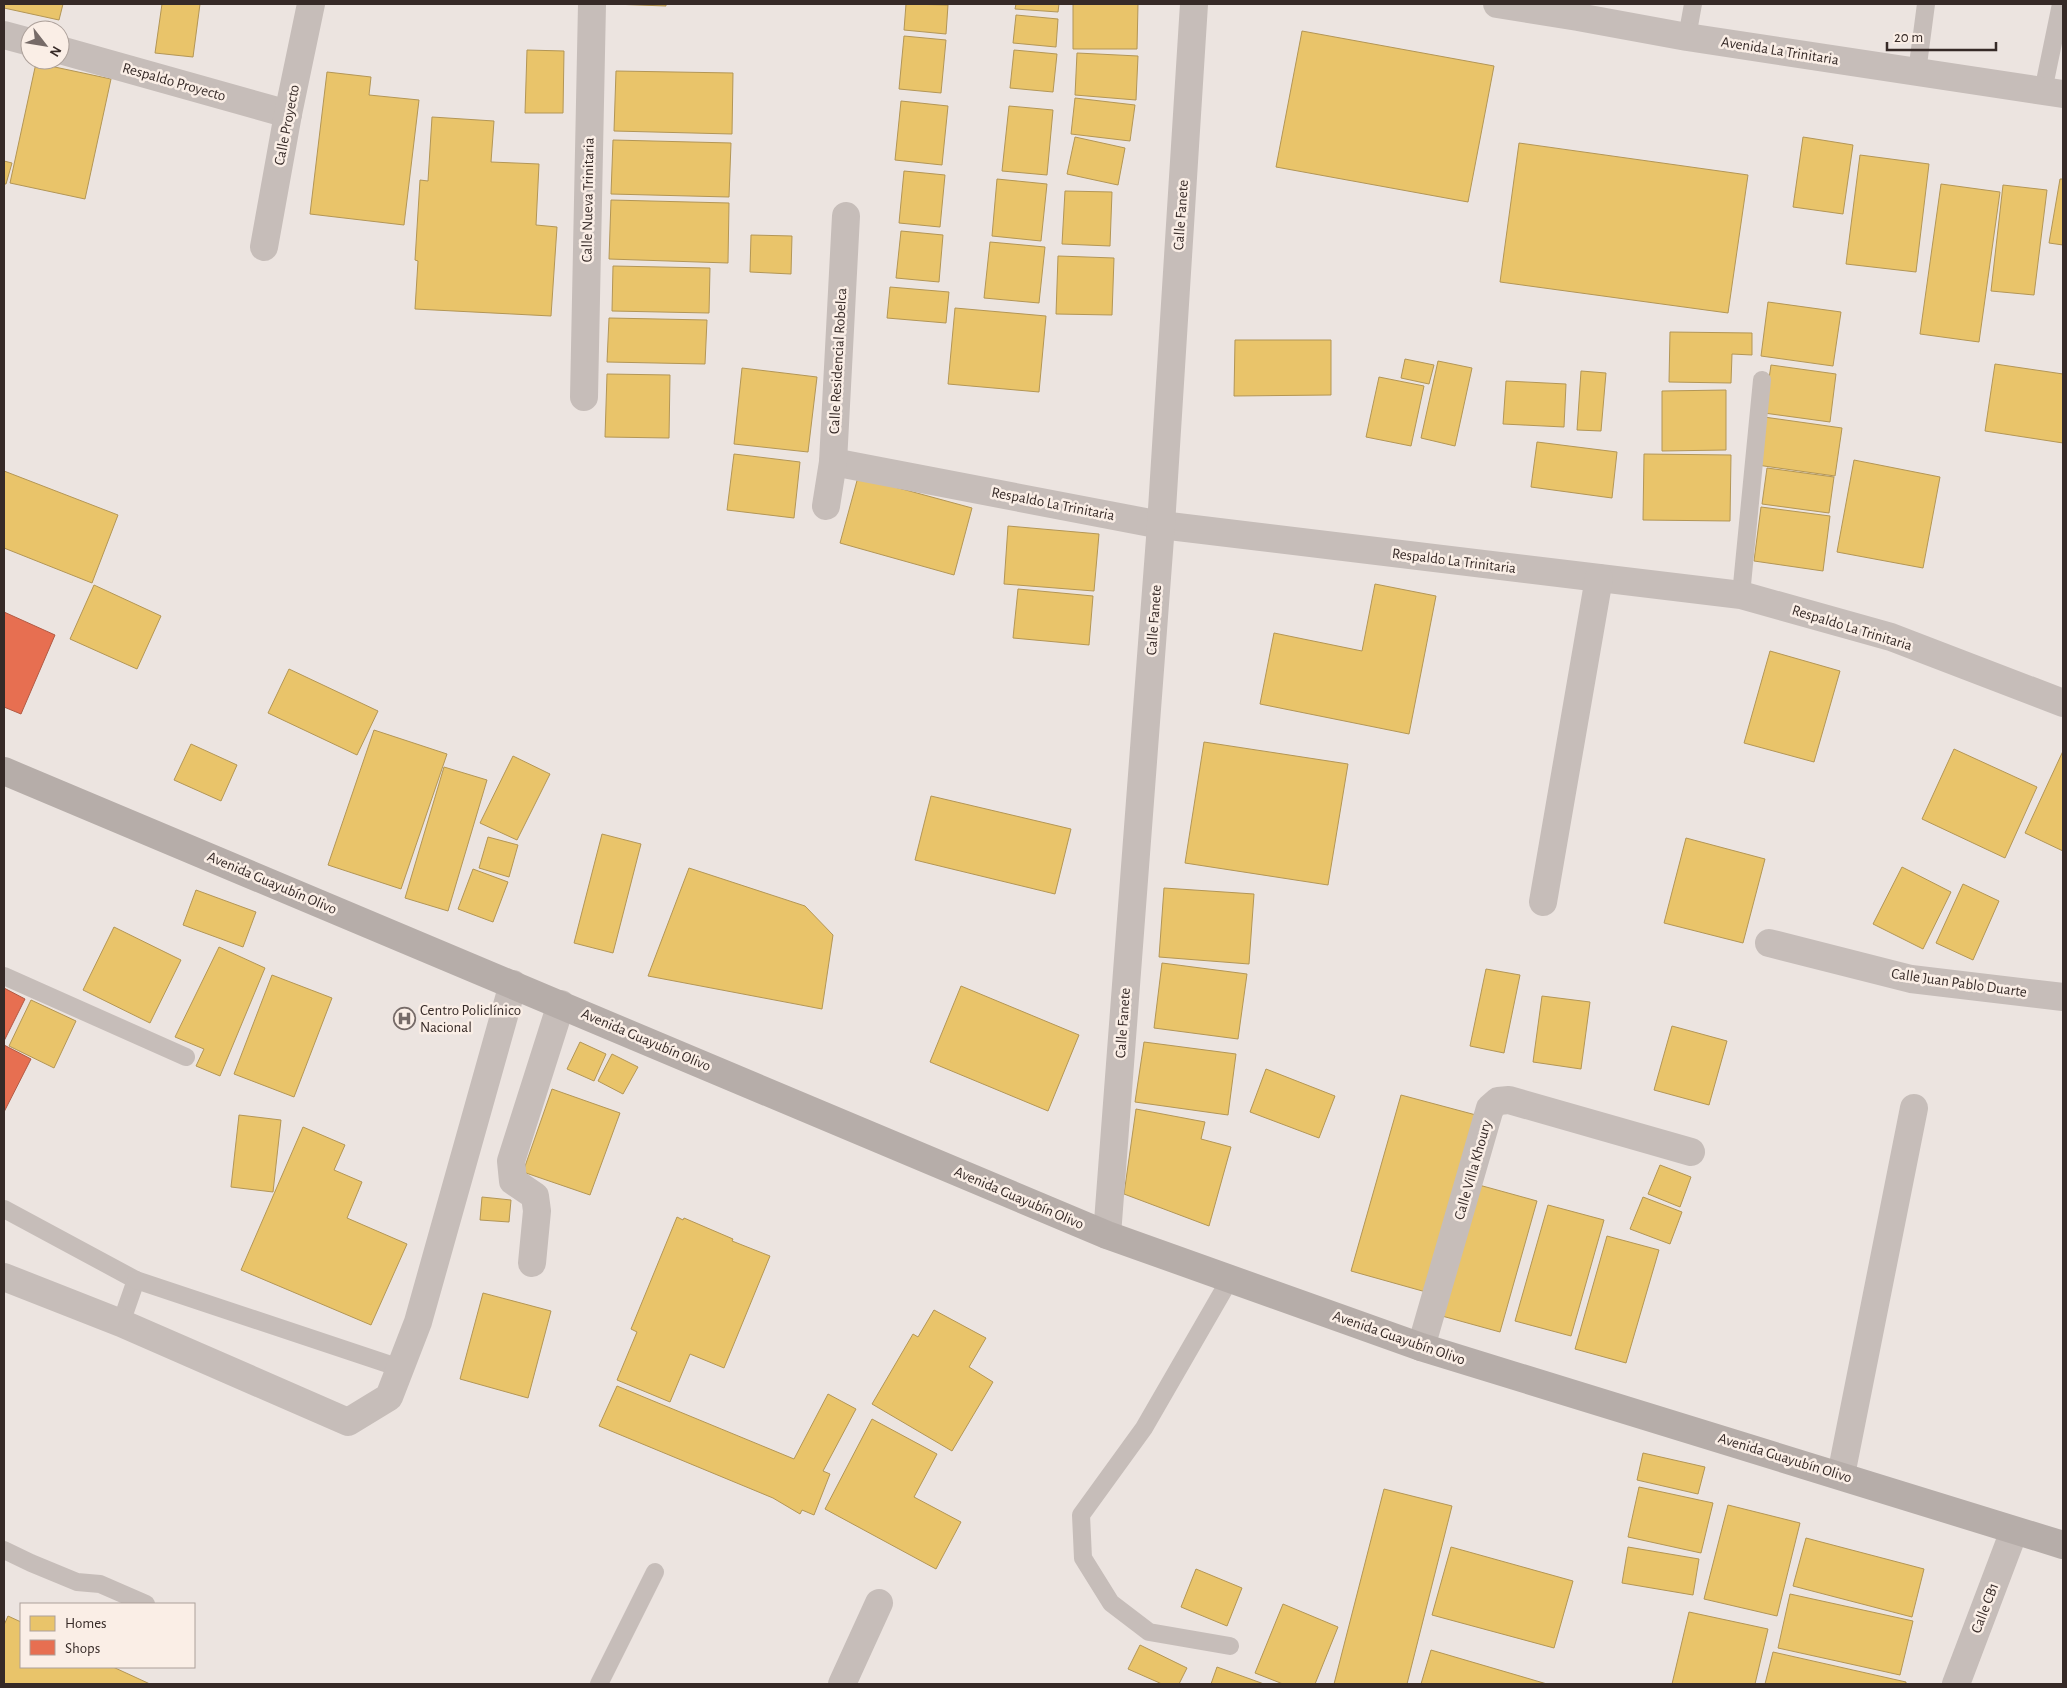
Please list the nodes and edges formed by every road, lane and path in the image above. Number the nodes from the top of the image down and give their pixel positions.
1 (311, 4) edge
2 (592, 4) edge
3 (1194, 4) edge
4 (1497, 4) edge
5 (1693, 4) edge
6 (1926, 4) edge
7 (2060, 4) edge
8 (1579, 10) edge
9 (4, 35) edge
10 (1687, 37) junction
11 (20, 39) edge
12 (70, 53) edge
13 (1918, 72) junction
14 (2053, 92) edge
15 (288, 114) junction
16 (846, 216) dead end
17 (264, 247) dead end
18 (1762, 380) dead end
19 (584, 397) dead end
20 (833, 462) junction
21 (826, 506) dead end
22 (1161, 525) junction
23 (1599, 578) junction
24 (1741, 595) junction
25 (2063, 702) edge
26 (4, 771) edge
27 (1542, 902) dead end
28 (1769, 943) dead end
29 (4, 976) edge
30 (513, 984) junction
31 (2063, 997) edge
32 (561, 1004) junction
33 (186, 1057) dead end
34 (1914, 1108) dead end
35 (1691, 1152) dead end
36 (4, 1209) edge
37 (1107, 1235) junction
38 (532, 1263) dead end
39 (4, 1277) edge
40 (1230, 1279) junction
41 (136, 1280) junction
42 (121, 1323) junction
43 (1421, 1347) junction
44 (400, 1368) junction
45 (1841, 1475) junction
46 (2014, 1531) junction
47 (2063, 1545) edge
48 (4, 1550) edge
49 (655, 1572) dead end
50 (144, 1603) edge
51 (879, 1603) dead end
52 (1230, 1646) dead end
53 (600, 1684) edge
54 (842, 1684) edge
55 (1956, 1684) edge

1 - 15 street, Calle Proyecto
2 - 19 street, Calle Nueva Trinitaria
3 - 22 street, Calle Fanete
4 - 8 street, Avenida La Trinitaria
5 - 10 lane
6 - 13 lane
7 - 14 lane
8 - 10 street, Avenida La Trinitaria
9 - 11 street
10 - 13 street, Avenida La Trinitaria
12 - 15 street, Respaldo Proyecto
13 - 14 street, Avenida La Trinitaria
15 - 17 street, Calle Proyecto
16 - 20 street, Calle Residencial Robelca
18 - 24 lane
20 - 21 street, Calle Residencial Robelca
20 - 22 street, Respaldo La Trinitaria
22 - 23 street, Respaldo La Trinitaria
22 - 37 street, Calle Fanete
23 - 24 street, Respaldo La Trinitaria
23 - 27 street
24 - 25 street, Respaldo La Trinitaria
26 - 30 main road, Avenida Guayubín Olivo
28 - 31 street, Calle Juan Pablo Duarte
29 - 33 lane
30 - 32 main road, Avenida Guayubín Olivo
30 - 44 street
32 - 37 main road, Avenida Guayubín Olivo
32 - 38 street
34 - 45 street
35 - 43 street, Calle Villa Khoury
36 - 41 lane
37 - 40 main road, Avenida Guayubín Olivo
39 - 42 street
40 - 43 main road, Avenida Guayubín Olivo
40 - 52 lane
41 - 42 lane
41 - 44 lane
42 - 44 street
43 - 45 main road, Avenida Guayubín Olivo
45 - 46 main road, Avenida Guayubín Olivo
46 - 47 main road, Avenida Guayubín Olivo
46 - 55 street, Calle CB1
48 - 50 lane
49 - 53 lane
51 - 54 street

